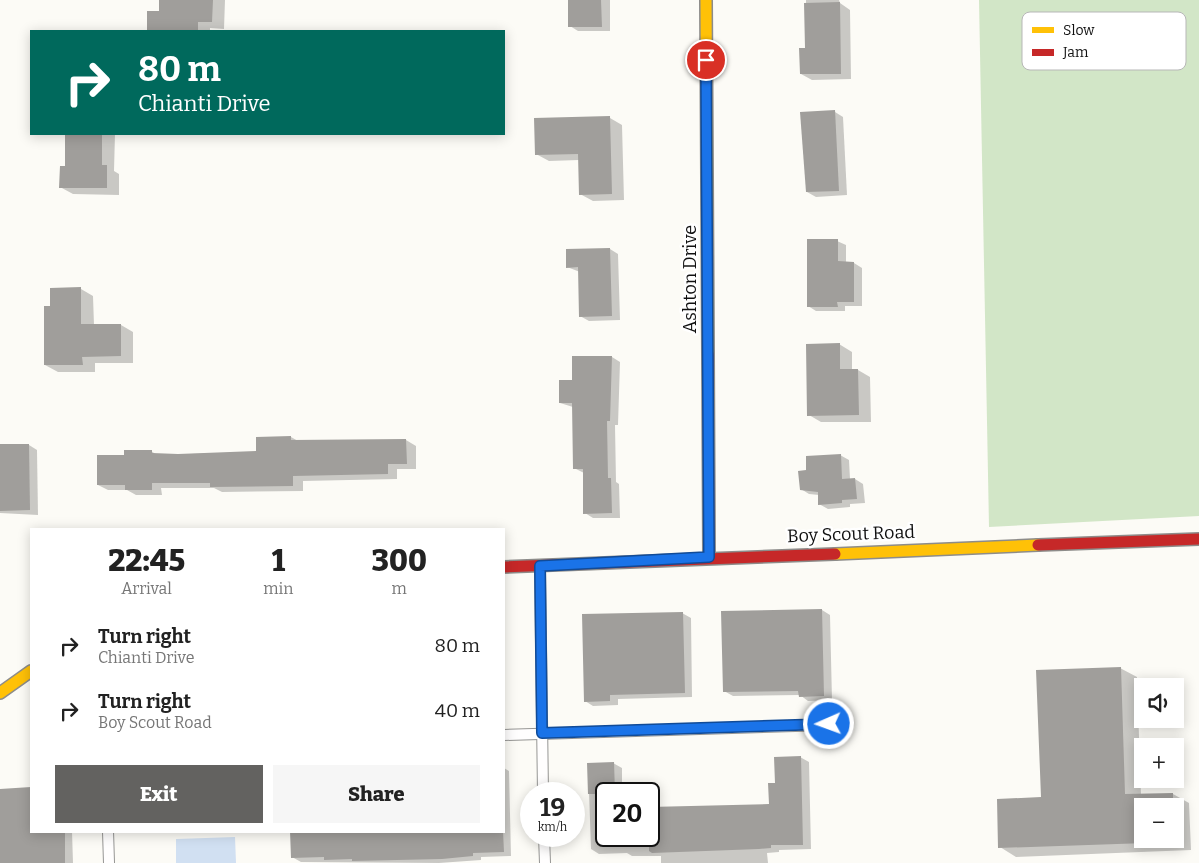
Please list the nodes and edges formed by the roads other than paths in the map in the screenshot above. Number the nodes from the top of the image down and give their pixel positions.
1 (706, 0) edge
2 (1199, 539) edge
3 (709, 557) junction
4 (540, 566) junction
5 (505, 567) edge
6 (30, 672) edge
7 (0, 694) edge
8 (829, 724) dead end
9 (542, 733) junction
10 (505, 735) edge
11 (544, 782) edge
12 (108, 833) edge
13 (544, 847) edge
14 (109, 863) edge
15 (545, 863) edge

1 - 3 street, Ashton Drive
2 - 3 street, Boy Scout Road
3 - 4 street, Boy Scout Road
4 - 5 street, Boy Scout Road
4 - 9 lane
6 - 7 street
8 - 9 lane
9 - 10 lane
9 - 11 lane
12 - 14 lane
13 - 15 lane

